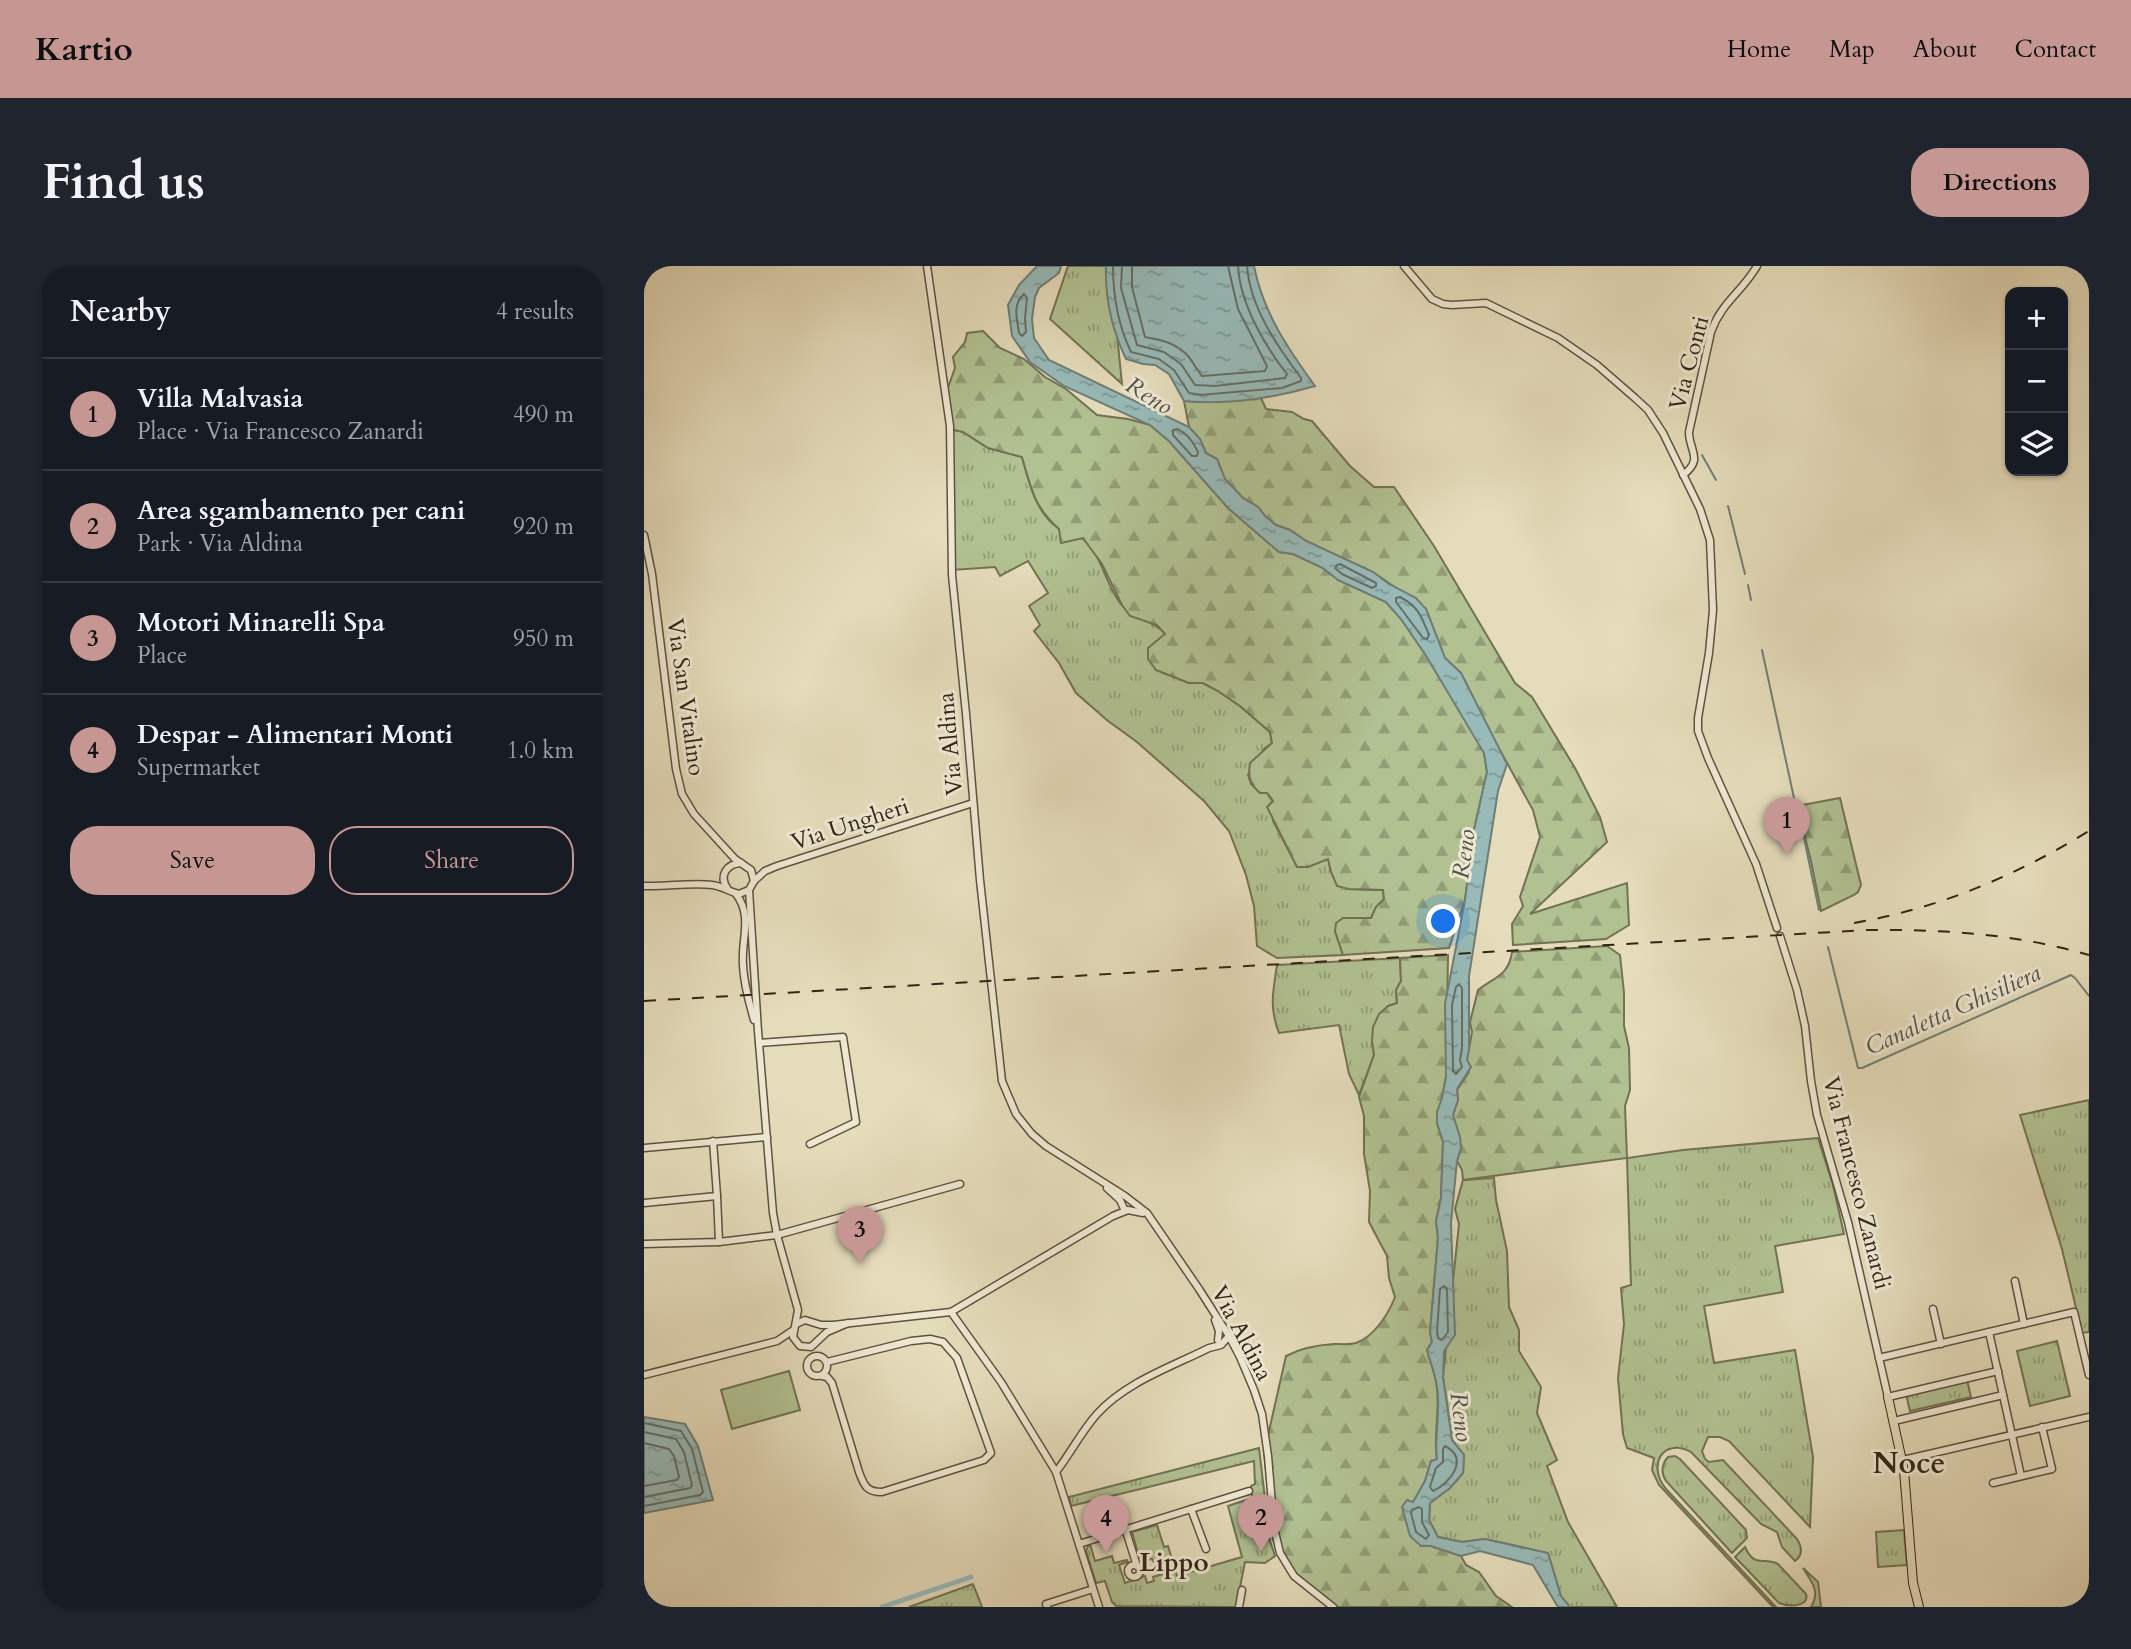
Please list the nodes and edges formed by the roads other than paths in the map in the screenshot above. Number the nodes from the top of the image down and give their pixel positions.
1 (927, 266) edge
2 (1404, 266) edge
3 (1756, 266) edge
4 (1683, 475) junction
5 (644, 535) edge
6 (973, 803) junction
7 (726, 850) junction
8 (744, 865) junction
9 (777, 866) junction
10 (726, 870) junction
11 (754, 881) junction
12 (708, 884) junction
13 (644, 886) edge
14 (748, 890) junction
15 (732, 892) junction
16 (758, 1031) junction
17 (760, 1044) junction
18 (767, 1137) junction
19 (713, 1141) junction
20 (810, 1144) dead end
21 (644, 1148) edge
22 (1094, 1178) junction
23 (960, 1184) dead end
24 (1114, 1195) junction
25 (716, 1196) junction
26 (644, 1203) edge
27 (1125, 1211) junction
28 (1113, 1216) junction
29 (1154, 1222) junction
30 (777, 1235) junction
31 (719, 1242) junction
32 (644, 1244) edge
33 (2015, 1282) dead end
34 (1207, 1302) junction
35 (797, 1306) junction
36 (1933, 1310) dead end
37 (951, 1312) junction
38 (812, 1321) junction
39 (848, 1323) junction
40 (2025, 1324) junction
41 (794, 1328) junction
42 (1989, 1332) junction
43 (1229, 1336) junction
44 (777, 1341) junction
45 (817, 1341) junction
46 (1219, 1343) junction
47 (796, 1344) junction
48 (1941, 1344) junction
49 (808, 1348) junction
50 (820, 1356) junction
51 (1240, 1357) junction
52 (1879, 1357) junction
53 (810, 1359) junction
54 (827, 1362) junction
55 (1998, 1371) junction
56 (644, 1375) edge
57 (822, 1376) junction
58 (2089, 1376) edge
59 (2003, 1395) junction
60 (1888, 1397) junction
61 (2089, 1417) edge
62 (1894, 1421) junction
63 (2042, 1427) junction
64 (2012, 1435) junction
65 (1903, 1460) junction
66 (1056, 1472) junction
67 (2021, 1476) junction
68 (1993, 1483) dead end
69 (1249, 1491) dead end
70 (1191, 1508) junction
71 (1125, 1528) junction
72 (1079, 1544) junction
73 (1206, 1549) dead end
74 (1137, 1566) dead end
75 (1093, 1588) junction
76 (1241, 1590) dead end
77 (1047, 1607) edge
78 (1099, 1607) edge
79 (1238, 1607) edge
80 (1333, 1607) edge
81 (1919, 1607) edge

1 - 6 street, Via Aldina
2 - 4 street, Via Francesco Zanardi
3 - 4 street, Via Conti
4 - 52 street, Via Francesco Zanardi
5 - 7 street, Via San Vitalino
6 - 9 street, Via Ungheri
6 - 22 street, Via Aldina
7 - 8 street, Via San Vitalino
7 - 10 street
8 - 9 street, Via Ungheri
8 - 10 street
8 - 11 street
9 - 11 street, Via Ungheri
10 - 12 street
10 - 15 street
11 - 14 street
12 - 13 street
12 - 15 street
14 - 15 street
14 - 16 street
15 - 16 street
16 - 17 street
17 - 18 street
17 - 20 street
18 - 19 street
18 - 30 street
19 - 21 street
19 - 25 street
22 - 24 street, Via Aldina
22 - 29 street, Via Aldina
23 - 30 street
24 - 27 street, Via Aldina
24 - 28 street
25 - 26 street
25 - 31 street
27 - 28 street
27 - 29 street
28 - 37 street
29 - 34 street, Via Aldina
30 - 31 street
30 - 35 street
31 - 32 street
33 - 40 street
34 - 43 street, Via Aldina
34 - 46 street
35 - 38 street
35 - 41 street
36 - 48 street
37 - 39 street
37 - 66 street
38 - 39 street
38 - 41 street
38 - 45 street
39 - 45 street
40 - 42 street
40 - 58 street
41 - 44 street
41 - 47 street
42 - 48 street
42 - 55 street
43 - 46 street
43 - 51 street, Via Aldina
44 - 47 street
44 - 56 street
45 - 49 street
45 - 50 street
46 - 51 street
46 - 66 street
47 - 49 street
48 - 52 street
49 - 53 street
50 - 53 street
50 - 54 street
51 - 80 street, Via Aldina
52 - 60 street, Via Francesco Zanardi
53 - 57 street
54 - 57 street
54 - 57 street
55 - 59 street
55 - 60 street
59 - 62 street
59 - 64 street
60 - 62 main road, Via Francesco Zanardi
61 - 63 street
62 - 65 main road, Via Francesco Zanardi
63 - 64 street
63 - 67 street
64 - 65 street
64 - 67 street
65 - 81 main road, Via Francesco Zanardi
66 - 72 street
67 - 68 street
69 - 70 street
70 - 71 street
70 - 73 street
71 - 72 street
71 - 74 street
72 - 75 street
75 - 77 street
75 - 78 street
76 - 79 street

